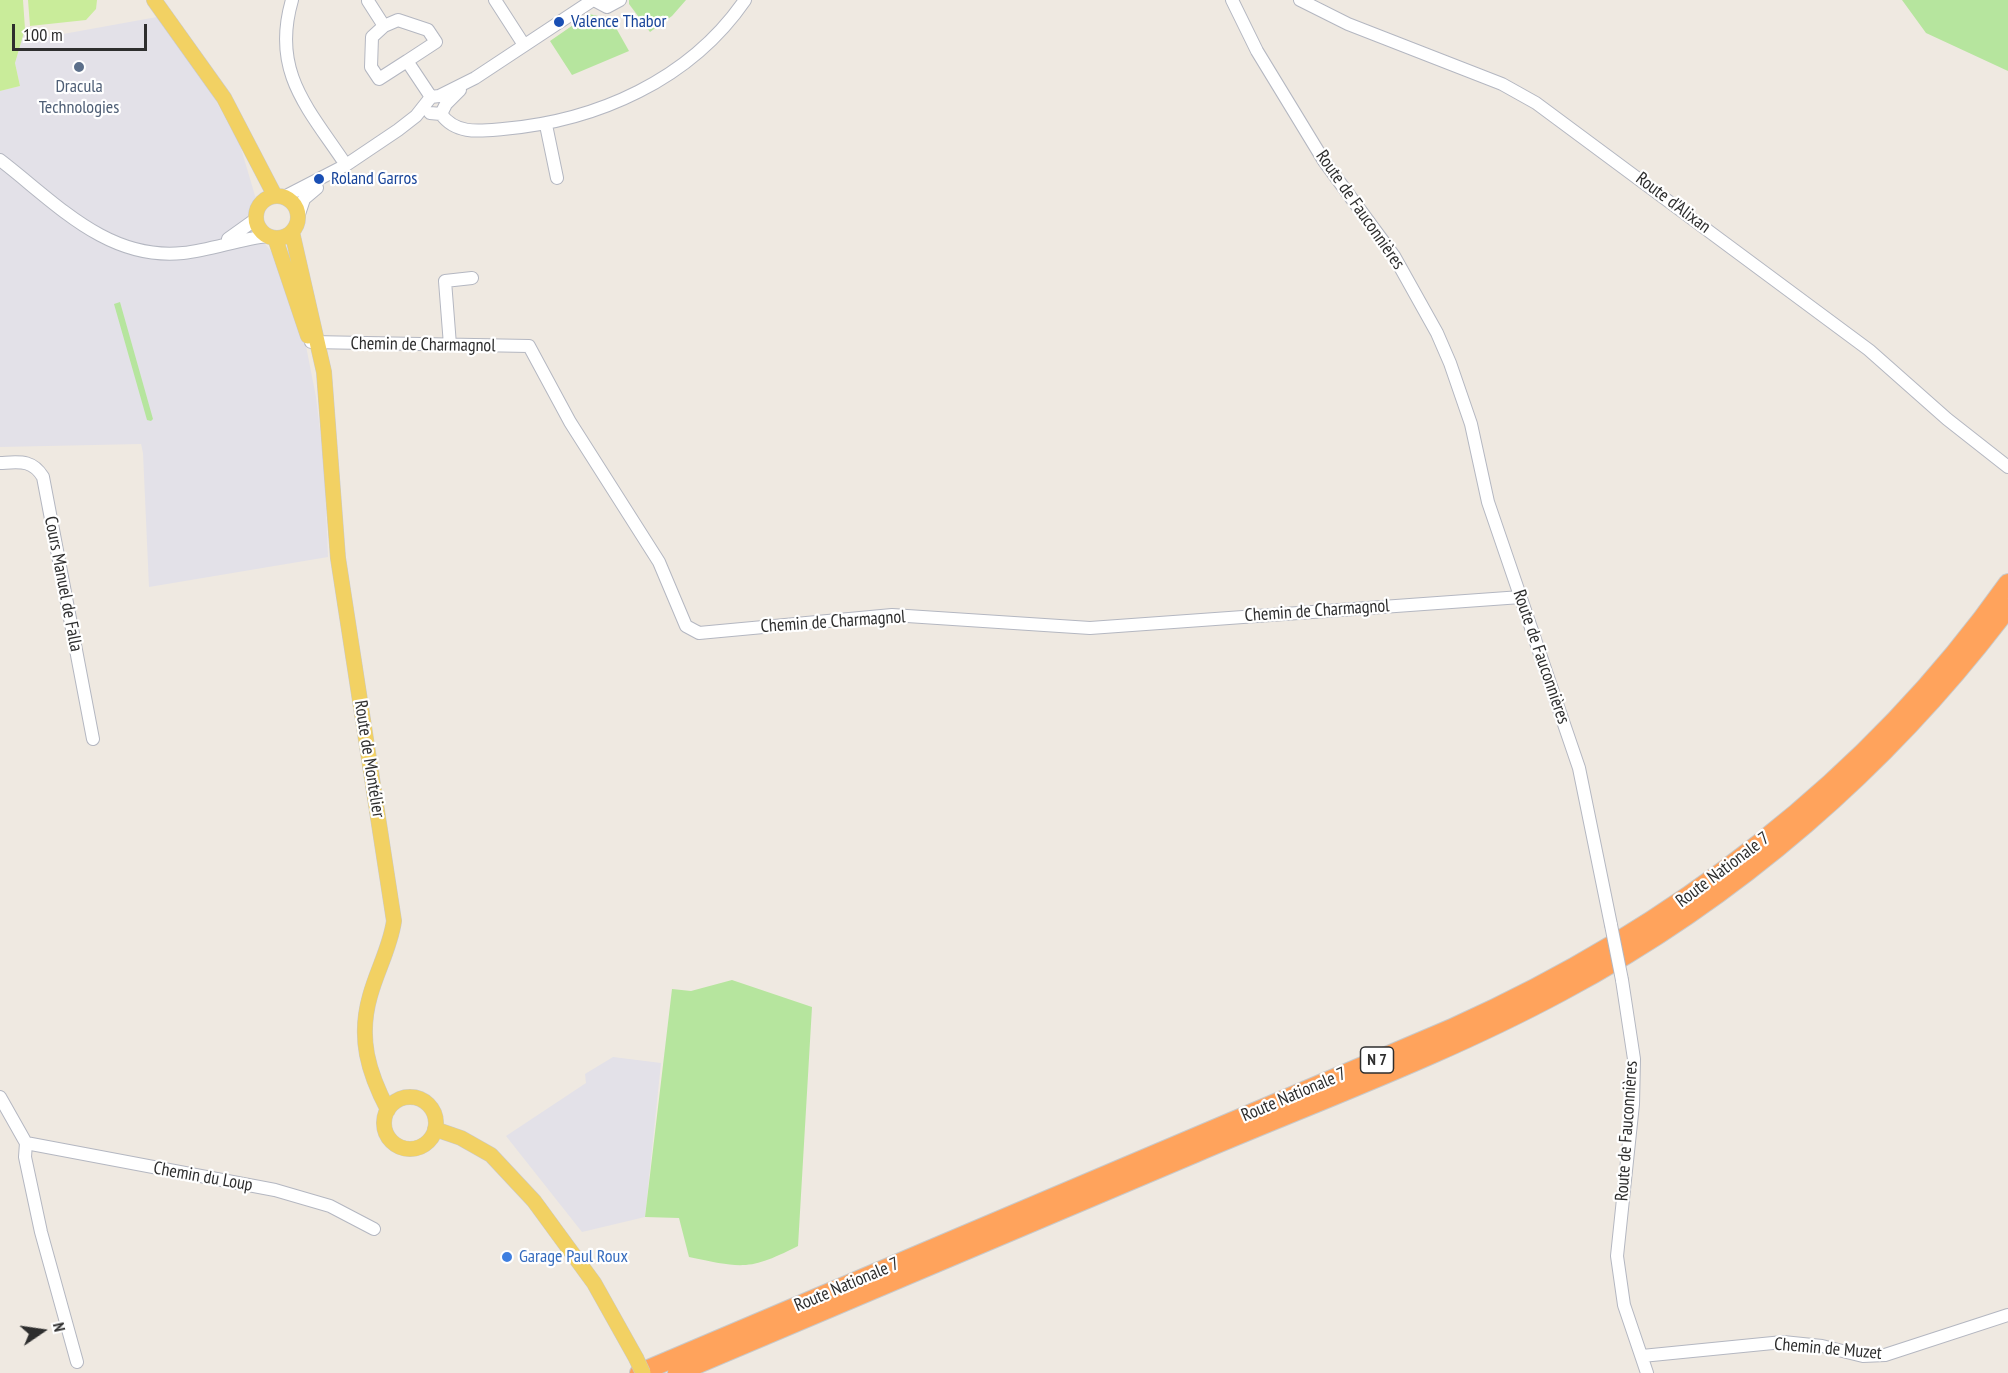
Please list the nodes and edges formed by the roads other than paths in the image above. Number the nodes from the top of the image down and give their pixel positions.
1 (154, 0) edge
2 (292, 0) edge
3 (495, 0) edge
4 (594, 0) edge
5 (620, 0) edge
6 (745, 0) edge
7 (1232, 0) edge
8 (1300, 0) edge
9 (368, 1) edge
10 (384, 26) junction
11 (524, 45) junction
12 (407, 61) junction
13 (435, 105) junction
14 (546, 125) junction
15 (247, 142) junction
16 (0, 160) edge
17 (346, 165) junction
18 (557, 177) dead end
19 (280, 197) junction
20 (258, 212) junction
21 (298, 217) junction
22 (292, 232) junction
23 (272, 237) junction
24 (215, 246) junction
25 (472, 278) dead end
26 (314, 343) junction
27 (450, 345) junction
28 (0, 463) edge
29 (2007, 464) edge
30 (2008, 583) edge
31 (1521, 597) junction
32 (2008, 608) edge
33 (93, 739) dead end
34 (0, 1096) edge
35 (388, 1110) junction
36 (435, 1129) junction
37 (26, 1143) junction
38 (374, 1229) dead end
39 (2008, 1315) edge
40 (1642, 1356) junction
41 (77, 1362) dead end
42 (637, 1365) edge
43 (643, 1373) edge
44 (677, 1373) edge
45 (1647, 1373) edge

1 - 15 main road, Route de Montélier
2 - 17 street
3 - 11 street
4 - 5 street
4 - 11 street
6 - 14 street
7 - 31 street, Route de Fauconnières
8 - 29 street, Route d'Alixan
9 - 10 street
10 - 12 street
10 - 12 street
11 - 13 street
12 - 13 street
13 - 14 street
13 - 17 street
14 - 18 street
15 - 19 main road, Route de Montélier
15 - 20 main road, Route de Montélier
16 - 24 street
17 - 19 street
17 - 21 street
19 - 20 main road
19 - 21 main road, Route de Montélier
20 - 23 main road, Route de Montélier
20 - 24 street
21 - 22 main road
22 - 23 main road
22 - 26 main road, Route de Montélier
23 - 24 street
23 - 26 main road, Route de Montélier
25 - 27 street
26 - 27 street, Chemin de Charmagnol
26 - 35 main road, Route de Montélier
27 - 31 street, Chemin de Charmagnol
28 - 33 street, Cours Manuel de Falla
30 - 42 highway, Route Nationale 7 / N 7
31 - 40 street, Route de Fauconnières, bridge
32 - 44 highway, Route Nationale 7 / N 7
34 - 37 street
35 - 36 main road
35 - 36 main road
36 - 42 main road
37 - 38 street, Chemin du Loup
37 - 41 street
39 - 40 street, Chemin de Muzet
40 - 45 street, Route de Fauconnières
42 - 43 main road, bridge

